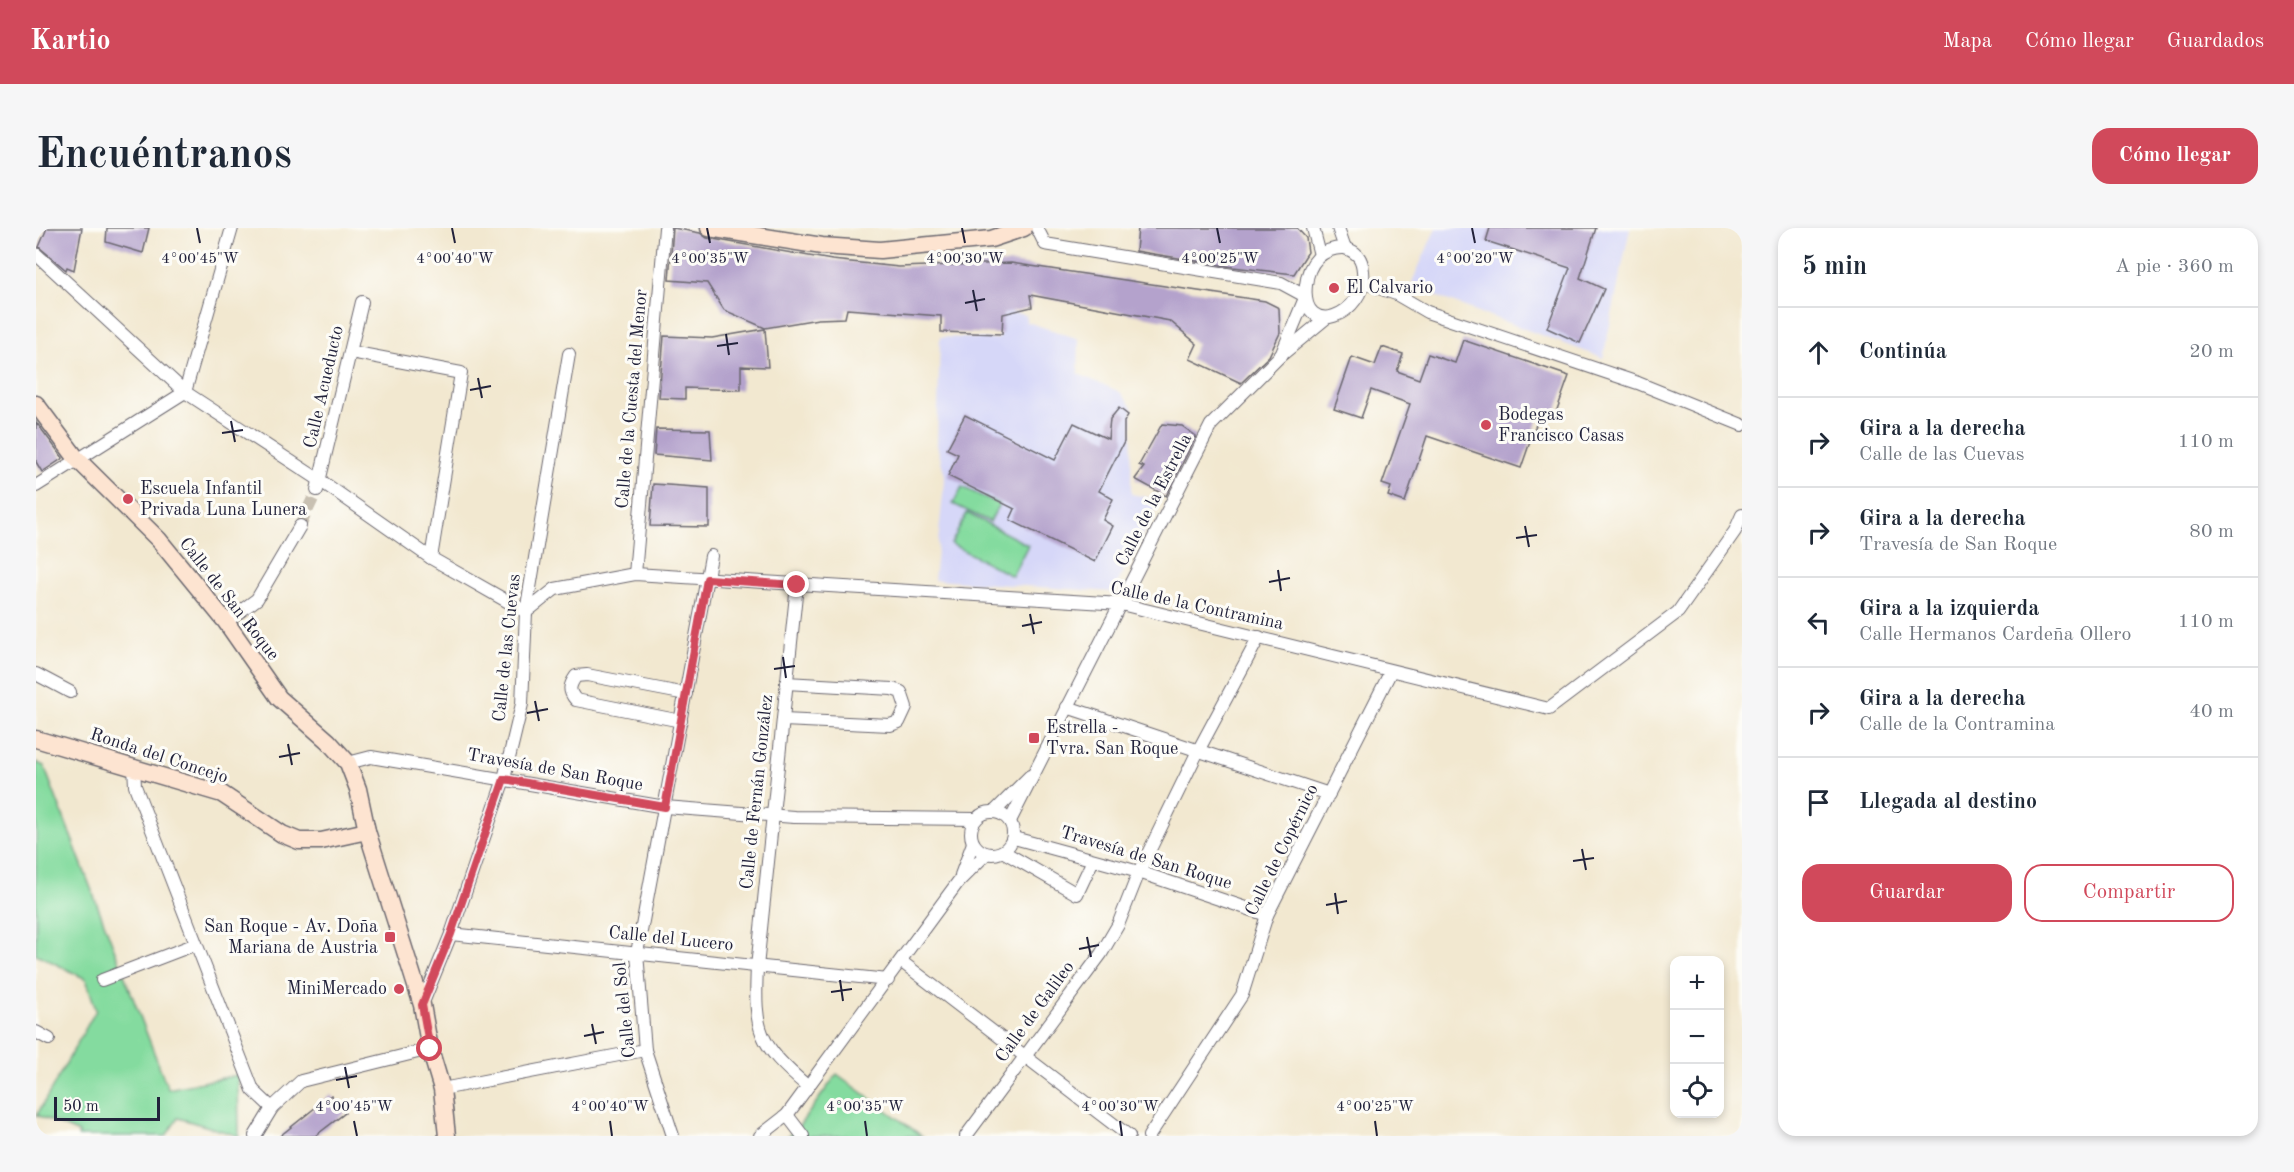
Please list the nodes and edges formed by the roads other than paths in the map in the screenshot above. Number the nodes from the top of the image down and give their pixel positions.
1 (232, 228) edge
2 (665, 228) edge
3 (709, 228) edge
4 (1024, 228) edge
5 (1038, 228) edge
6 (1313, 228) edge
7 (1338, 228) edge
8 (991, 234) edge
9 (1345, 248) junction
10 (36, 254) edge
11 (1320, 255) junction
12 (1365, 282) junction
13 (1305, 297) junction
14 (362, 302) dead end
15 (1326, 318) junction
16 (351, 352) junction
17 (570, 354) dead end
18 (1280, 356) junction
19 (185, 392) junction
20 (36, 404) edge
21 (1742, 425) edge
22 (77, 459) junction
23 (319, 485) junction
24 (36, 486) edge
25 (1742, 515) edge
26 (300, 526) tunnel mouth
27 (711, 556) dead end
28 (431, 558) junction
29 (635, 574) junction
30 (707, 579) junction
31 (797, 585) junction
32 (1121, 604) junction
33 (526, 612) junction
34 (226, 622) junction
35 (1259, 637) junction
36 (1391, 671) junction
37 (36, 674) edge
38 (786, 683) junction
39 (70, 692) dead end
40 (686, 694) junction
41 (1067, 707) junction
42 (783, 720) junction
43 (681, 721) junction
44 (36, 739) edge
45 (1198, 751) junction
46 (348, 763) junction
47 (134, 766) junction
48 (1033, 773) junction
49 (504, 779) junction
50 (1329, 794) junction
51 (665, 807) junction
52 (994, 812) junction
53 (773, 815) junction
54 (976, 819) junction
55 (939, 820) junction
56 (1010, 821) junction
57 (367, 831) junction
58 (1014, 838) junction
59 (972, 840) junction
60 (1004, 852) junction
61 (986, 854) junction
62 (1093, 860) junction
63 (1139, 872) junction
64 (958, 882) junction
65 (1267, 915) junction
66 (451, 934) junction
67 (196, 944) junction
68 (637, 953) junction
69 (902, 962) junction
70 (757, 967) junction
71 (102, 980) dead end
72 (888, 980) junction
73 (422, 1005) junction
74 (36, 1032) edge
75 (50, 1039) dead end
76 (430, 1049) junction
77 (645, 1050) junction
78 (1024, 1058) junction
79 (807, 1086) junction
80 (442, 1089) junction
81 (272, 1108) junction
82 (787, 1115) junction
83 (255, 1136) edge
84 (447, 1136) edge
85 (673, 1136) edge
86 (760, 1136) edge
87 (803, 1136) edge
88 (966, 1136) edge
89 (1129, 1136) edge
90 (1149, 1136) edge

1 - 19 street
2 - 29 street, Calle de la Cuesta del Menor
3 - 8 street
4 - 8 street
5 - 13 street
6 - 11 street
7 - 9 street
9 - 11 street
9 - 12 street
10 - 19 street
11 - 13 street
12 - 15 street
12 - 21 street
13 - 15 street
13 - 18 street, Calle de la Estrella
14 - 16 street, Calle Acueducto
15 - 18 street, Calle de la Estrella
16 - 23 street, Calle Acueducto
16 - 28 street
17 - 33 street, Calle de las Cuevas
18 - 32 street, Calle de la Estrella
19 - 22 street
19 - 23 street
20 - 22 street, Calle de San Roque
22 - 24 street
22 - 34 street, Calle de San Roque
23 - 28 street
25 - 36 street, Calle de la Contramina
26 - 34 street
27 - 30 street, Calle del Sol
28 - 33 street
29 - 30 street, Calle de la Contramina
29 - 33 street, Calle de la Contramina
30 - 31 street, Calle de la Contramina
30 - 40 street, Calle del Sol
31 - 32 street, Calle de la Contramina
31 - 38 street, Calle de Fernán González
32 - 35 street, Calle de la Contramina
32 - 41 street, Calle de la Estrella
33 - 49 street, Calle de las Cuevas
34 - 46 street, Calle de San Roque
35 - 36 street, Calle de la Contramina
35 - 45 street, Calle de Galileo
36 - 50 street, Calle de Copérnico
37 - 39 street
38 - 42 street, Calle de Fernán González
38 - 42 street
40 - 43 street, Calle del Sol
40 - 43 street
41 - 45 street
41 - 48 street, Calle de la Estrella
42 - 53 street, Calle de Fernán González
43 - 51 street, Calle del Sol
44 - 47 street, Ronda del Concejo
45 - 50 street
45 - 63 street, Calle de Galileo
46 - 49 street, Travesía de San Roque
46 - 57 street, Calle de San Roque
47 - 57 street, Ronda del Concejo
47 - 67 street
48 - 52 street, Calle de la Estrella
48 - 56 street, Calle de la Estrella
49 - 51 street, Travesía de San Roque
49 - 66 street, Calle de las Cuevas
50 - 65 street, Calle de Copérnico
51 - 53 street, Travesía de San Roque
51 - 68 street, Calle del Sol
52 - 54 street
52 - 56 street
53 - 55 street, Travesía de San Roque
53 - 70 street, Calle de Fernán González
54 - 55 street, Travesía de San Roque
54 - 59 street
55 - 59 street, Travesía de San Roque
56 - 58 street
57 - 73 street, Calle de San Roque
58 - 60 street
58 - 62 street, Travesía de San Roque
59 - 61 street
59 - 64 street
60 - 61 street
60 - 62 street
61 - 64 street
62 - 63 street, Travesía de San Roque
63 - 65 street, Travesía de San Roque
63 - 78 street, Calle de Galileo
64 - 69 street
65 - 90 street, Calle de Copérnico
66 - 68 street, Calle del Lucero
66 - 73 street, Calle de las Cuevas
67 - 71 street
67 - 81 street
68 - 70 street, Calle del Lucero
68 - 77 street, Calle del Sol
69 - 72 street
69 - 78 street
70 - 72 street, Calle del Lucero
70 - 79 street, Calle de Fernán González
72 - 79 street
73 - 76 street, Calle de San Roque
74 - 75 street
76 - 80 street, Calle de San Roque
76 - 81 street
77 - 80 street
77 - 85 street, Calle del Sol
78 - 88 street, Calle de Galileo
78 - 89 street
79 - 82 street
80 - 84 street, Calle de San Roque
81 - 83 street
82 - 86 street
82 - 87 street

